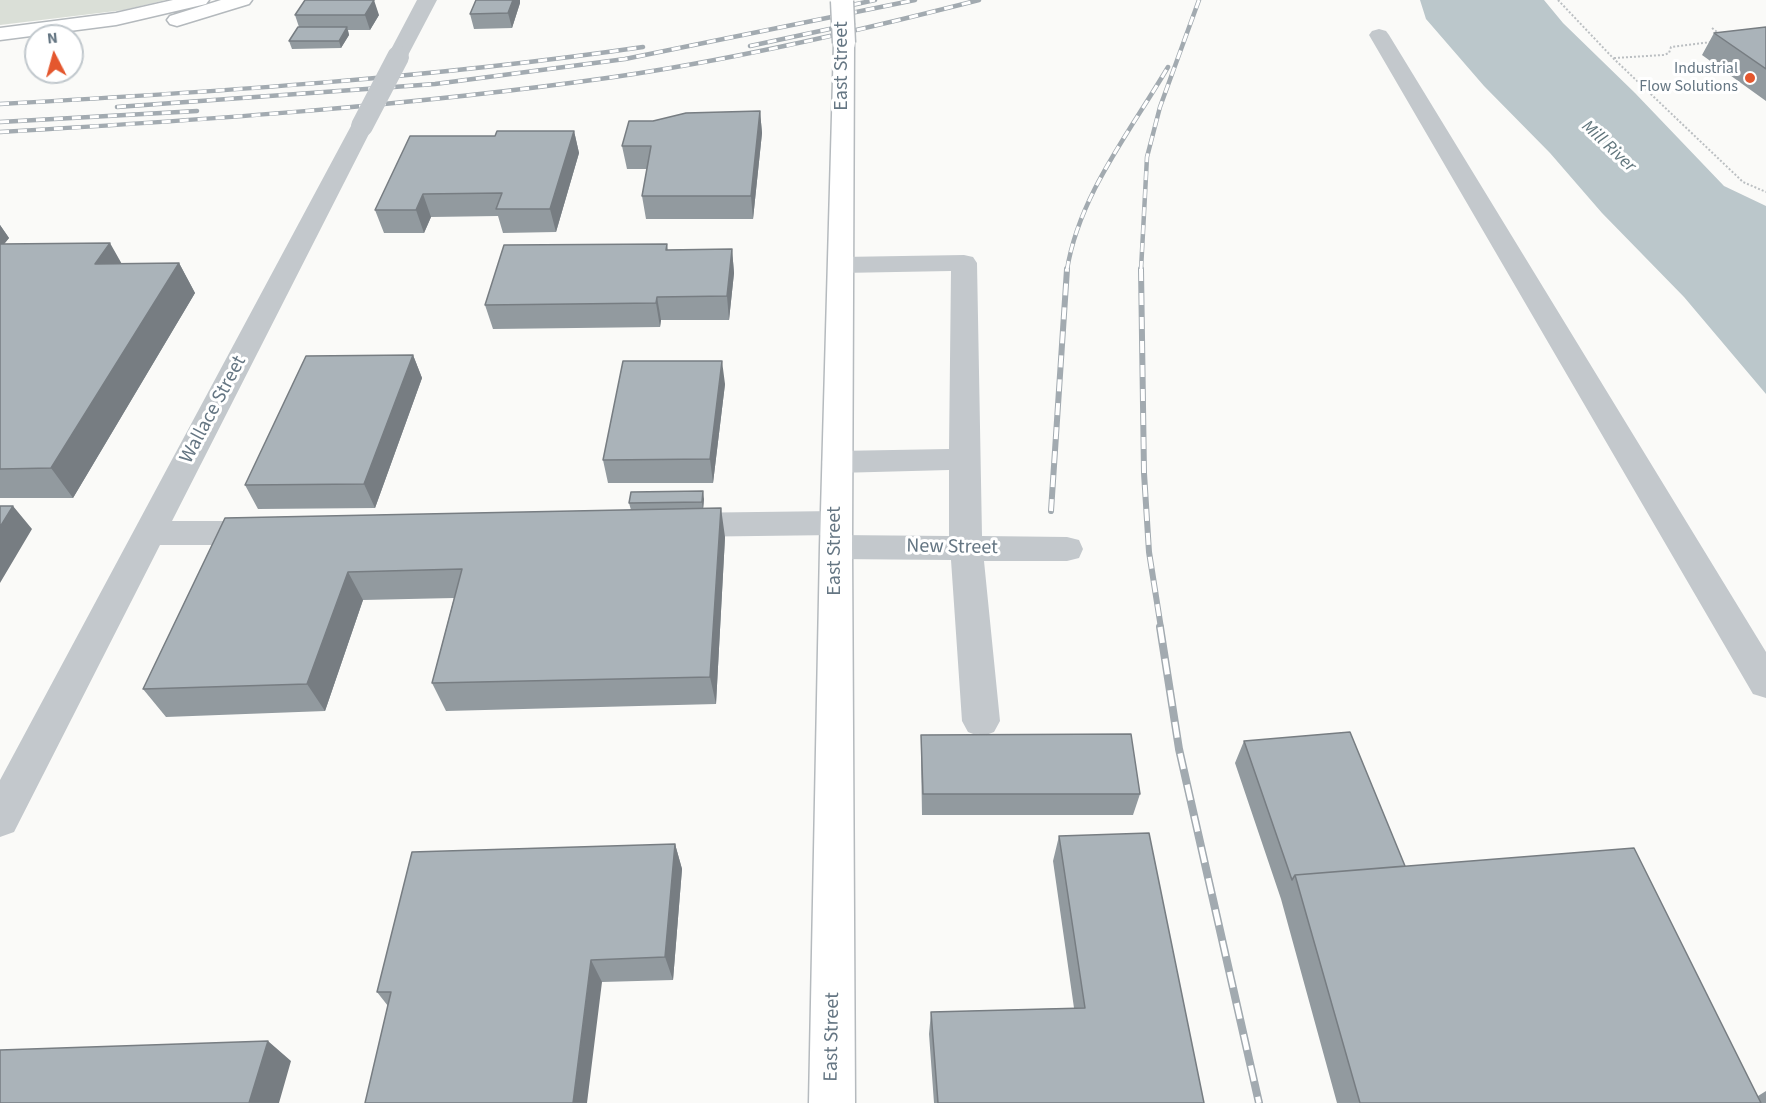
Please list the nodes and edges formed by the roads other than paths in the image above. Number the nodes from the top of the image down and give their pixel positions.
1 (199, 0) edge
2 (242, 0) edge
3 (427, 0) edge
4 (842, 0) edge
5 (0, 34) edge
6 (1379, 35) dead end
7 (84, 37) edge
8 (24, 45) edge
9 (0, 48) edge
10 (841, 265) junction
11 (965, 459) junction
12 (837, 462) junction
13 (649, 526) edge
14 (149, 533) junction
15 (293, 533) edge
16 (836, 535) junction
17 (966, 549) junction
18 (1067, 549) dead end
19 (1766, 683) edge
20 (981, 721) dead end
21 (0, 819) edge
22 (832, 1103) edge

1 - 5 main road
2 - 7 main road
3 - 14 street, Wallace Street, bridge
4 - 10 main road, East Street, bridge
6 - 19 street
8 - 9 main road
10 - 11 street
10 - 12 main road, East Street
11 - 12 street
11 - 17 street
12 - 16 main road, East Street
13 - 16 street, New Street
14 - 15 street
14 - 21 street, Wallace Street
16 - 17 street, New Street
16 - 22 main road, East Street
17 - 18 street, New Street
17 - 20 street

